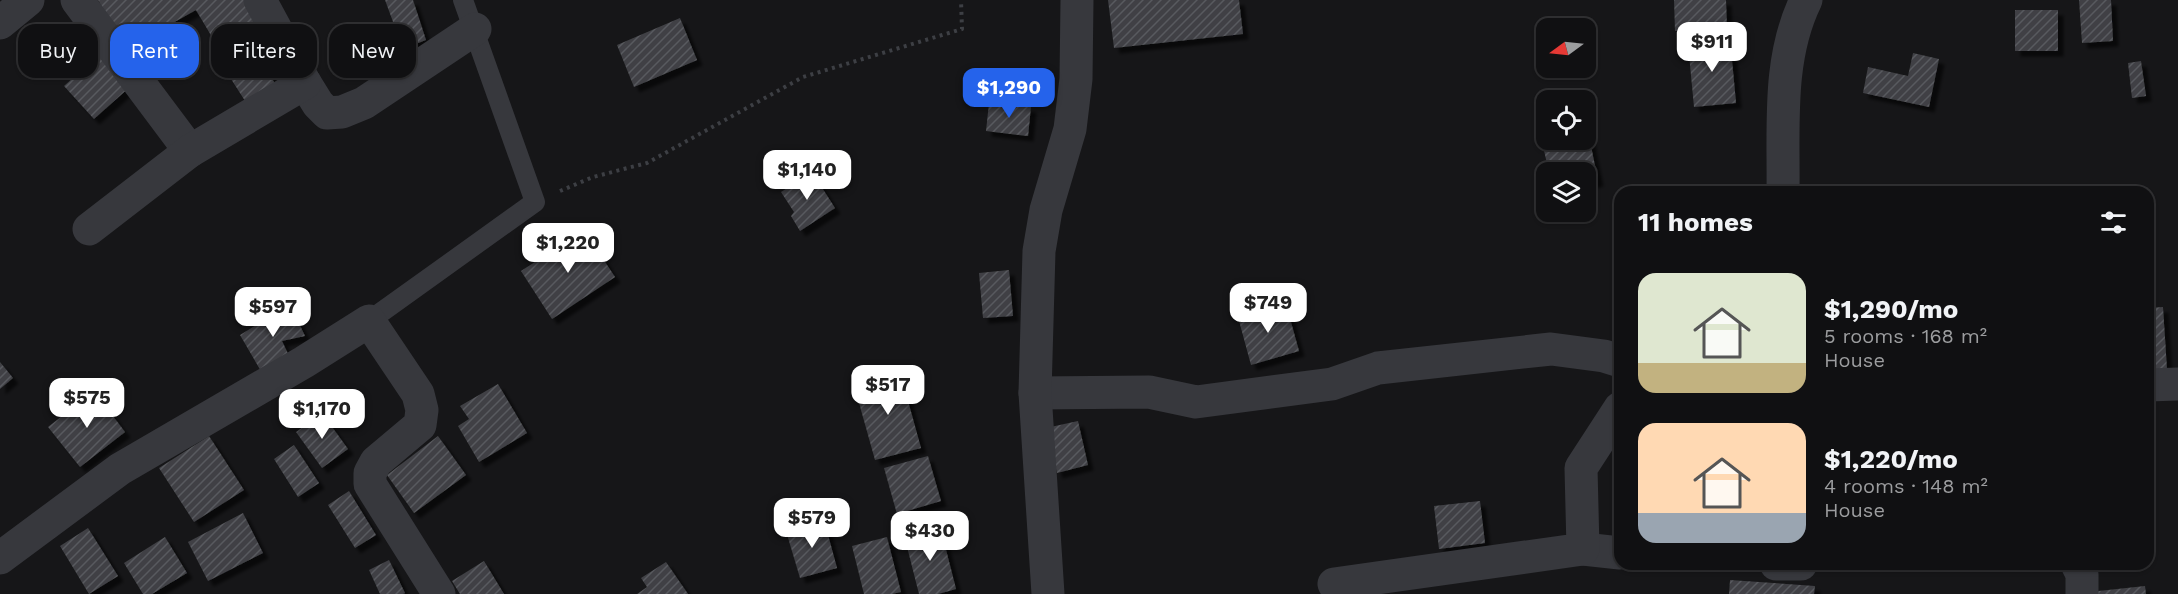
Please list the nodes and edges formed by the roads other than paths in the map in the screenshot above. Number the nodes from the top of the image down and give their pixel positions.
1 (28, 0) edge
2 (76, 0) edge
3 (260, 0) edge
4 (1077, 0) edge
5 (1806, 0) edge
6 (469, 15) edge
7 (0, 23) edge
8 (306, 83) junction
9 (190, 151) junction
10 (1783, 186) edge
11 (89, 229) dead end
12 (369, 321) junction
13 (1614, 359) edge
14 (2178, 384) edge
15 (2154, 386) edge
16 (1035, 393) junction
17 (1614, 417) edge
18 (1583, 549) junction
19 (1614, 552) edge
20 (0, 558) edge
21 (2080, 570) edge
22 (1334, 584) dead end
23 (439, 594) edge
24 (1048, 594) edge
25 (2082, 594) edge

1 - 7 street
2 - 9 street
3 - 8 street
4 - 16 street
5 - 10 street
6 - 8 street
6 - 12 lane
8 - 9 street
9 - 11 street
12 - 20 street
12 - 23 street
13 - 16 street
14 - 15 street
16 - 24 street
17 - 18 street
18 - 19 street
18 - 22 street
21 - 25 street

